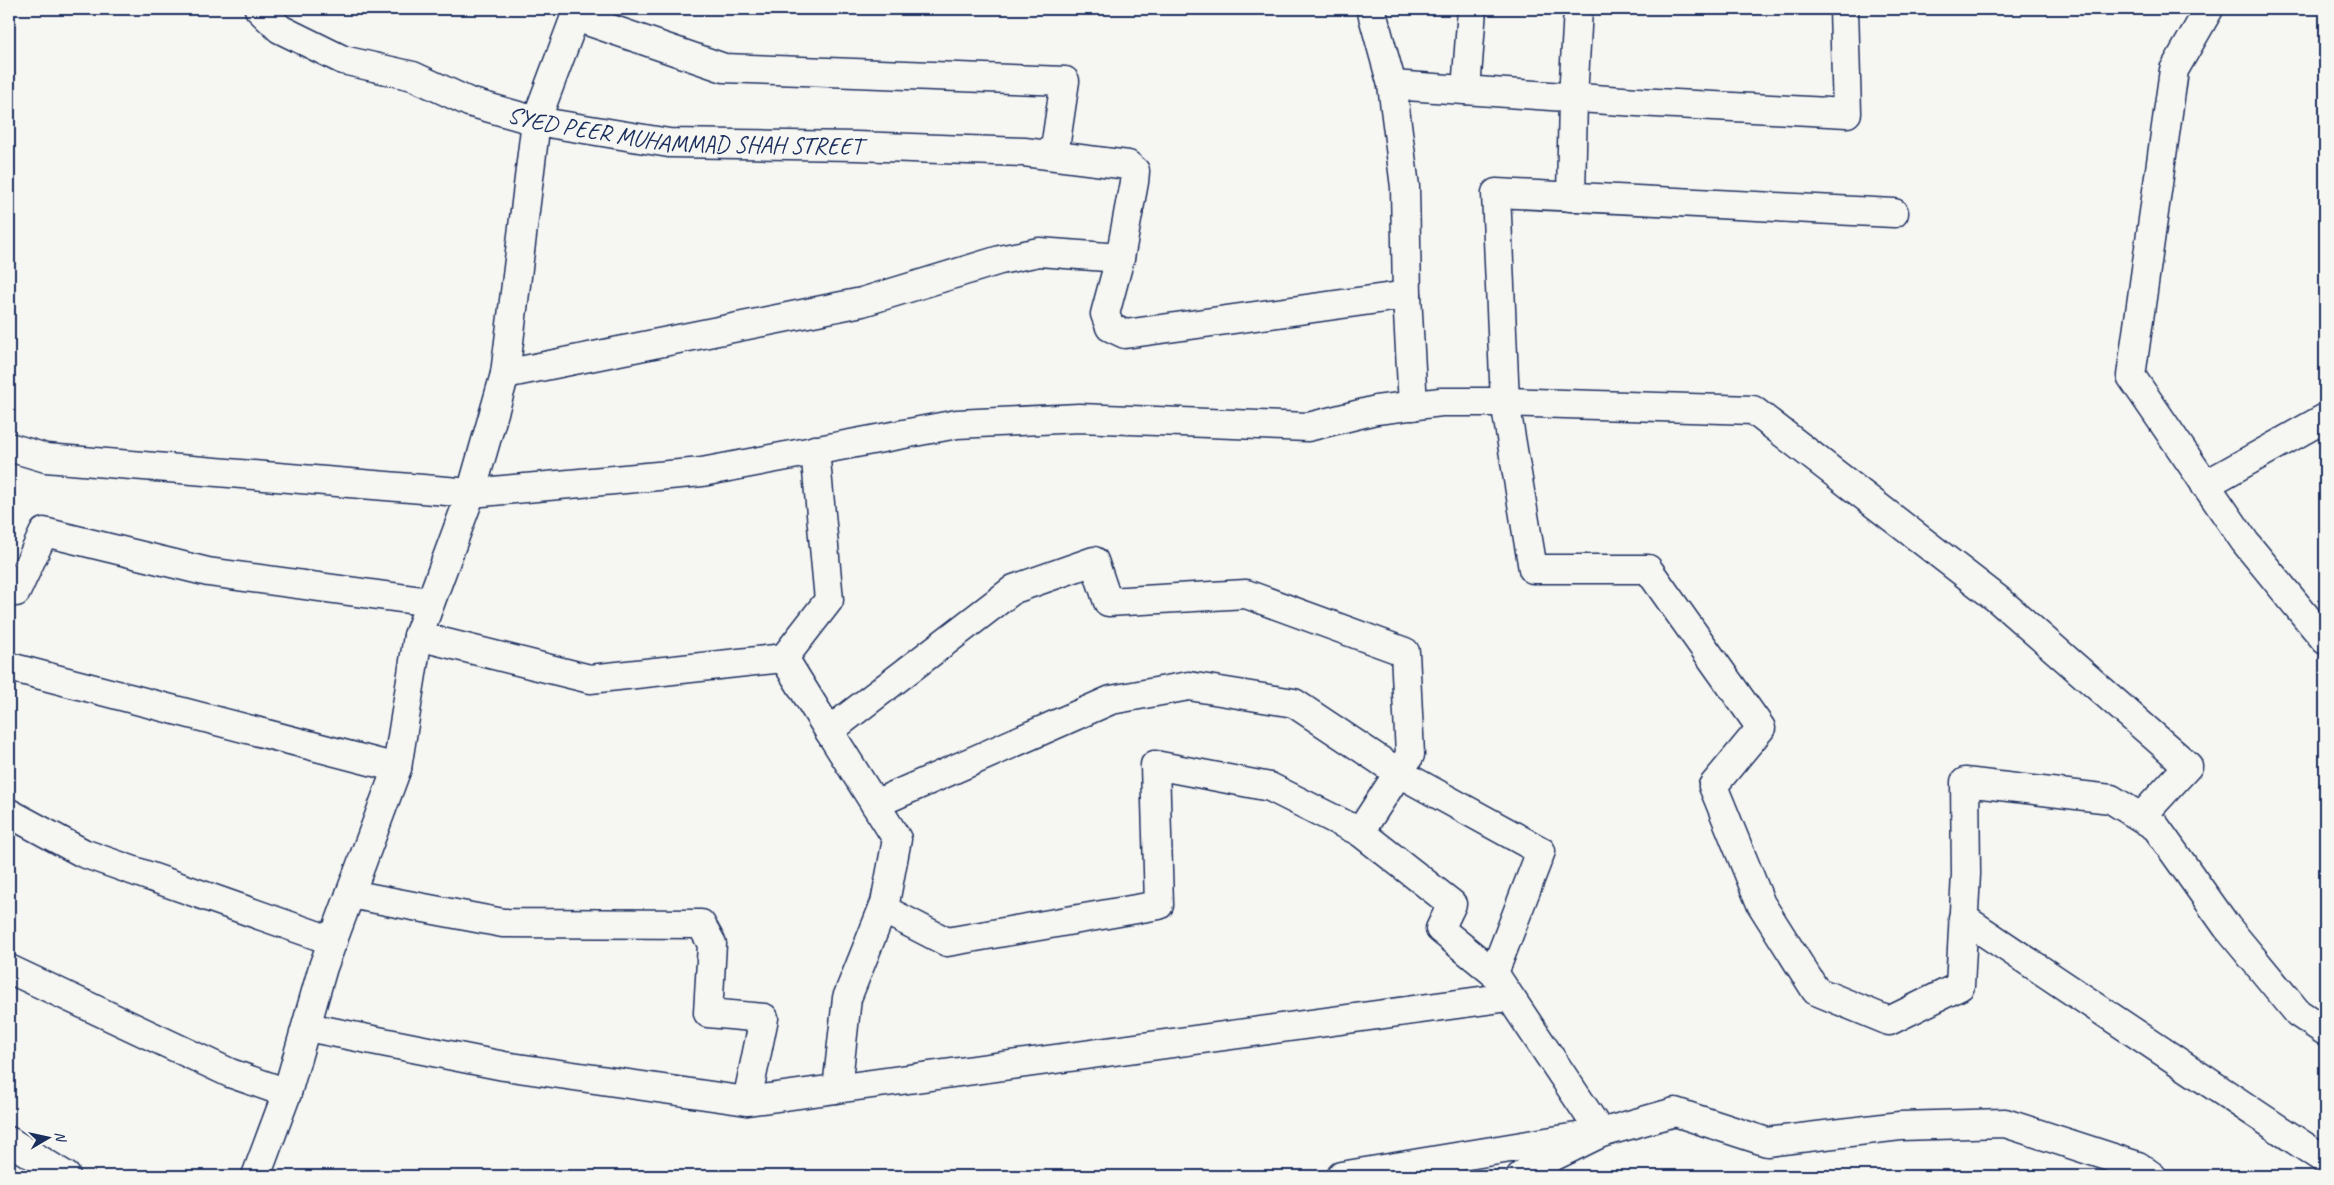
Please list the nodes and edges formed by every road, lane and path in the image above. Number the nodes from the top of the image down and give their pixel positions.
1 (259, 9) edge
2 (1371, 9) edge
3 (1472, 9) edge
4 (1578, 9) edge
5 (1844, 9) edge
6 (2209, 9) edge
7 (577, 13) edge
8 (1392, 85) junction
9 (1466, 90) junction
10 (1572, 98) junction
11 (536, 121) junction
12 (1054, 155) junction
13 (1571, 197) junction
14 (1894, 213) dead end
15 (1120, 258) junction
16 (1407, 295) junction
17 (505, 374) junction
18 (1505, 402) junction
19 (1413, 406) junction
20 (2325, 418) edge
21 (9, 447) edge
22 (815, 450) junction
23 (2205, 485) junction
24 (470, 493) junction
25 (9, 589) edge
26 (430, 602) junction
27 (418, 636) junction
28 (2325, 640) edge
29 (784, 658) junction
30 (10, 667) dead end
31 (829, 731) junction
32 (397, 768) junction
33 (1399, 773) junction
34 (875, 804) junction
35 (9, 813) edge
36 (2141, 817) junction
37 (1360, 832) junction
38 (350, 894) junction
39 (883, 909) junction
40 (1963, 918) junction
41 (333, 941) junction
42 (9, 969) edge
43 (1494, 973) junction
44 (1509, 997) junction
45 (307, 1027) junction
46 (2325, 1031) edge
47 (837, 1089) junction
48 (287, 1093) junction
49 (748, 1101) junction
50 (1601, 1133) junction
51 (9, 1142) edge
52 (2325, 1160) edge
53 (66, 1176) edge
54 (256, 1176) edge
55 (1341, 1176) edge
56 (1521, 1176) edge
57 (2152, 1176) edge

1 - 11 street, SYED PEER MUHAMMAD SHAH STREET
2 - 8 street
3 - 9 street
4 - 10 street
5 - 10 street
6 - 23 street
7 - 11 street
7 - 12 street
8 - 9 street
8 - 16 street
9 - 10 street
10 - 13 street
11 - 12 street, SYED PEER MUHAMMAD SHAH STREET
11 - 17 street
12 - 15 street, SYED PEER MUHAMMAD SHAH STREET
13 - 14 street
13 - 18 street
15 - 16 street
15 - 17 street
16 - 19 street
17 - 24 street
18 - 19 street
18 - 36 street
18 - 40 street
19 - 22 street
20 - 23 street
21 - 24 street
22 - 24 street
22 - 29 street
23 - 28 street
24 - 26 street
25 - 26 street
26 - 27 street
27 - 29 street
27 - 32 street
29 - 31 street
30 - 32 street
31 - 33 street
31 - 34 street
32 - 38 street
33 - 34 street
33 - 37 street
33 - 43 street
34 - 39 street
35 - 41 street
36 - 40 street
36 - 46 street
37 - 39 street
37 - 43 street
38 - 41 street
38 - 49 street
39 - 47 street
40 - 52 street
41 - 45 street
42 - 48 street
43 - 44 street
44 - 47 street
44 - 50 street
45 - 48 street
45 - 49 street
47 - 49 street
48 - 54 street
50 - 55 street
50 - 56 street
50 - 57 street
51 - 53 street

